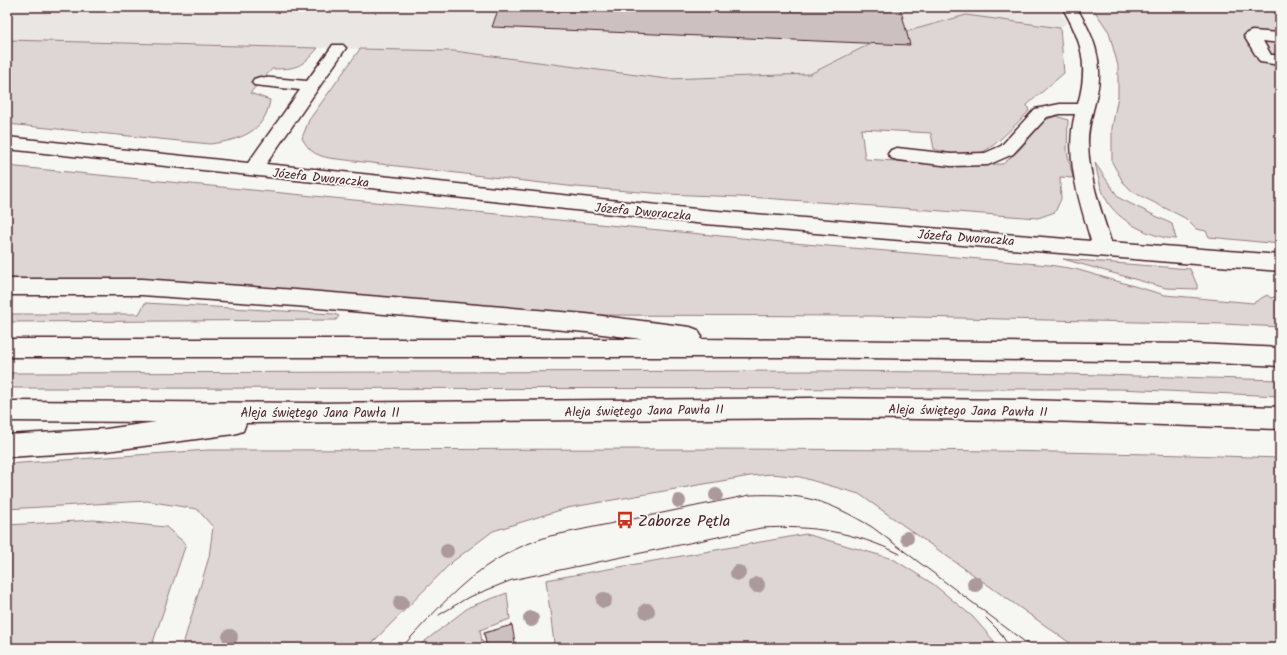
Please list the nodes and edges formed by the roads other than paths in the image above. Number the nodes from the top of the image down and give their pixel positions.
1 (1069, 7) edge
2 (1280, 38) edge
3 (338, 48) dead end
4 (1280, 60) edge
5 (260, 82) dead end
6 (310, 86) junction
7 (1084, 109) junction
8 (7, 143) edge
9 (897, 154) dead end
10 (252, 170) junction
11 (1103, 247) junction
12 (1280, 263) edge
13 (7, 287) edge
14 (7, 348) edge
15 (787, 348) junction
16 (1280, 357) edge
17 (7, 410) edge
18 (310, 413) junction
19 (1280, 418) edge
20 (7, 446) edge

1 - 7 main road
2 - 4 main road
3 - 6 main road
5 - 6 main road
6 - 10 main road
7 - 9 main road
7 - 11 main road
8 - 10 main road, Józefa Dworaczka
10 - 11 main road, Józefa Dworaczka
11 - 12 main road, Józefa Dworaczka
13 - 15 main road
14 - 15 main road
15 - 16 main road
17 - 18 main road, Aleja świętego Jana Pawła II
18 - 19 main road, Aleja świętego Jana Pawła II
18 - 20 main road

